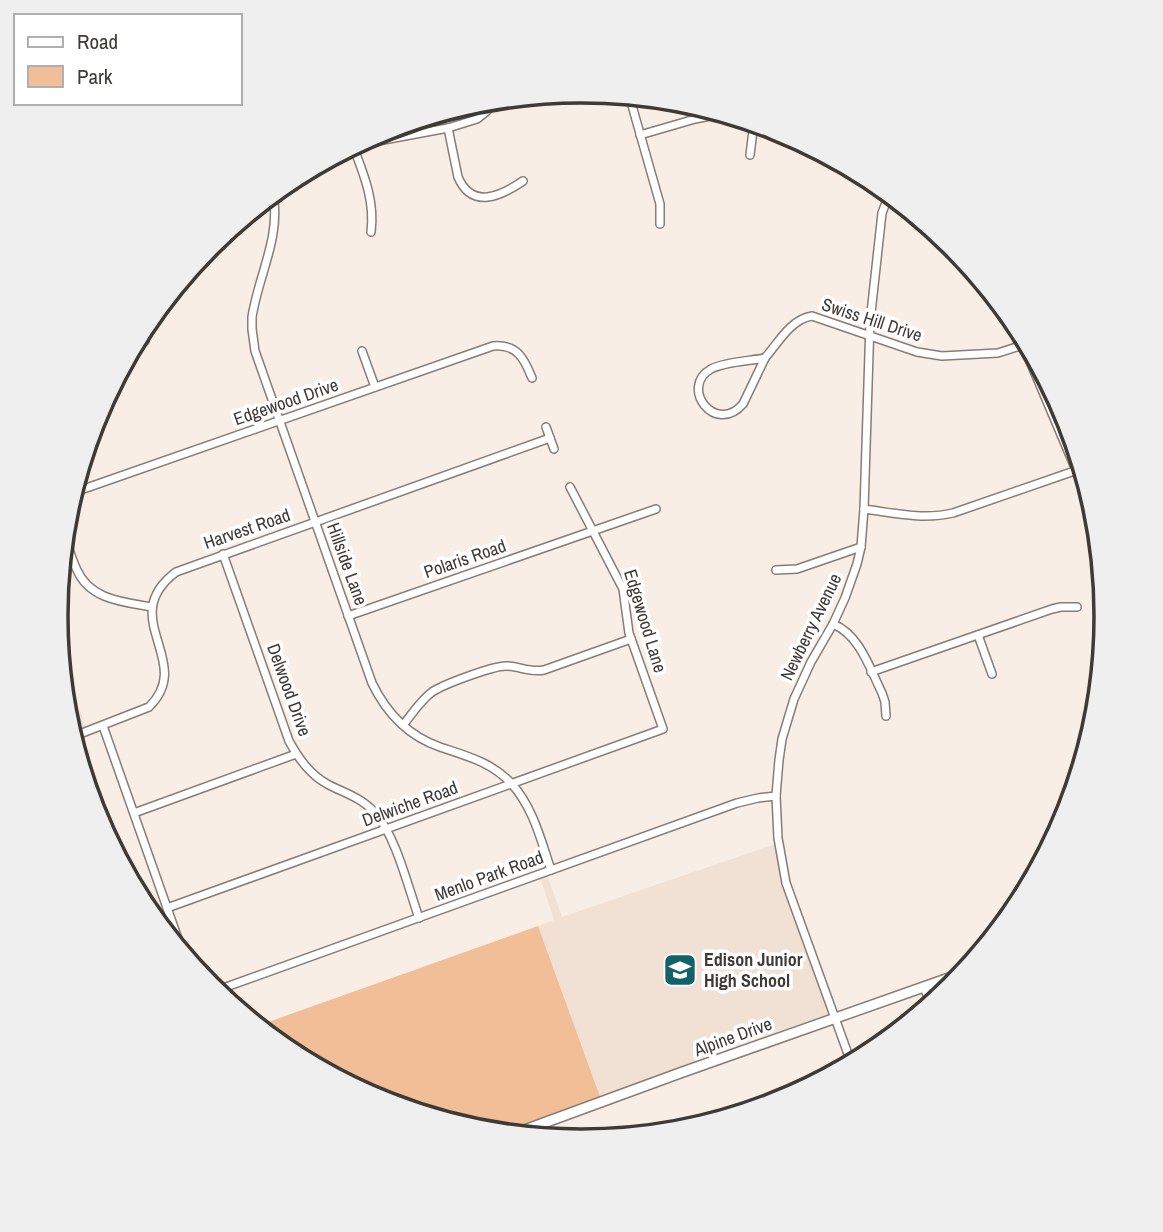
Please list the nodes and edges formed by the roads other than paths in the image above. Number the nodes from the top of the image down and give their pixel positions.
1 (632, 106) edge
2 (485, 112) edge
3 (701, 117) edge
4 (448, 128) junction
5 (753, 133) edge
6 (640, 135) junction
7 (397, 138) edge
8 (355, 155) edge
9 (750, 155) dead end
10 (523, 181) dead end
11 (886, 203) edge
12 (275, 205) edge
13 (660, 224) dead end
14 (371, 232) dead end
15 (870, 335) junction
16 (1018, 346) edge
17 (362, 351) dead end
18 (765, 358) junction
19 (533, 378) dead end
20 (375, 387) junction
21 (279, 421) junction
22 (546, 427) dead end
23 (550, 438) junction
24 (554, 449) dead end
25 (1074, 471) edge
26 (570, 487) dead end
27 (85, 489) edge
28 (656, 509) dead end
29 (864, 509) junction
30 (315, 522) junction
31 (593, 531) junction
32 (861, 547) junction
33 (223, 554) junction
34 (72, 556) edge
35 (776, 570) dead end
36 (152, 607) junction
37 (1077, 607) dead end
38 (348, 616) junction
39 (833, 624) junction
40 (978, 635) junction
41 (631, 639) junction
42 (871, 672) junction
43 (992, 674) dead end
44 (886, 716) dead end
45 (402, 725) junction
46 (103, 726) junction
47 (663, 729) joint
48 (82, 733) edge
49 (296, 754) junction
50 (512, 784) junction
51 (776, 796) junction
52 (134, 813) junction
53 (387, 829) junction
54 (551, 870) junction
55 (167, 908) junction
56 (419, 918) junction
57 (174, 928) edge
58 (943, 980) edge
59 (924, 986) junction
60 (227, 987) edge
61 (927, 995) edge
62 (835, 1018) junction
63 (848, 1054) edge
64 (535, 1127) edge

1 - 6 street
2 - 4 street
3 - 6 street
4 - 7 street
4 - 10 street
5 - 9 street
6 - 13 street
8 - 14 street
11 - 15 street, Newberry Avenue
12 - 21 street, Hillside Lane
15 - 16 street, Swiss Hill Drive
15 - 18 street, Swiss Hill Drive
15 - 29 street, Newberry Avenue
17 - 20 street
18 - 18 street, Swiss Hill Drive
19 - 20 street, Edgewood Drive
20 - 21 street, Edgewood Drive
21 - 27 street, Edgewood Drive
21 - 30 street, Hillside Lane
22 - 23 street
23 - 24 street
23 - 30 street, Harvest Road
25 - 29 street
26 - 31 street, Edgewood Lane
28 - 31 street, Polaris Road
29 - 32 street, Newberry Avenue
30 - 33 street, Harvest Road
30 - 38 street, Hillside Lane
31 - 38 street, Polaris Road
31 - 41 street, Edgewood Lane
32 - 35 street
32 - 39 street, Newberry Avenue
33 - 36 street, Harvest Road
33 - 49 street, Delwood Drive
34 - 36 street
36 - 46 street
37 - 40 street
38 - 45 street, Hillside Lane
39 - 42 street
39 - 51 street, Newberry Avenue
40 - 42 street
40 - 43 street
41 - 45 street
41 - 47 street, Edgewood Lane
42 - 44 street
45 - 50 street, Hillside Lane
46 - 48 street
46 - 52 street
47 - 50 street, Delwiche Road
49 - 52 street
49 - 53 street, Delwood Drive
50 - 53 street, Delwiche Road
50 - 54 street, Hillside Lane
51 - 54 street, Menlo Park Road
51 - 62 street, Newberry Avenue
52 - 55 street
53 - 55 street, Delwiche Road
53 - 56 street, Delwood Drive
54 - 56 street, Menlo Park Road
55 - 57 street
56 - 60 street, Menlo Park Road
58 - 59 street, Alpine Drive
59 - 61 street
59 - 62 street, Alpine Drive
62 - 63 street, Newberry Avenue
62 - 64 street, Alpine Drive

